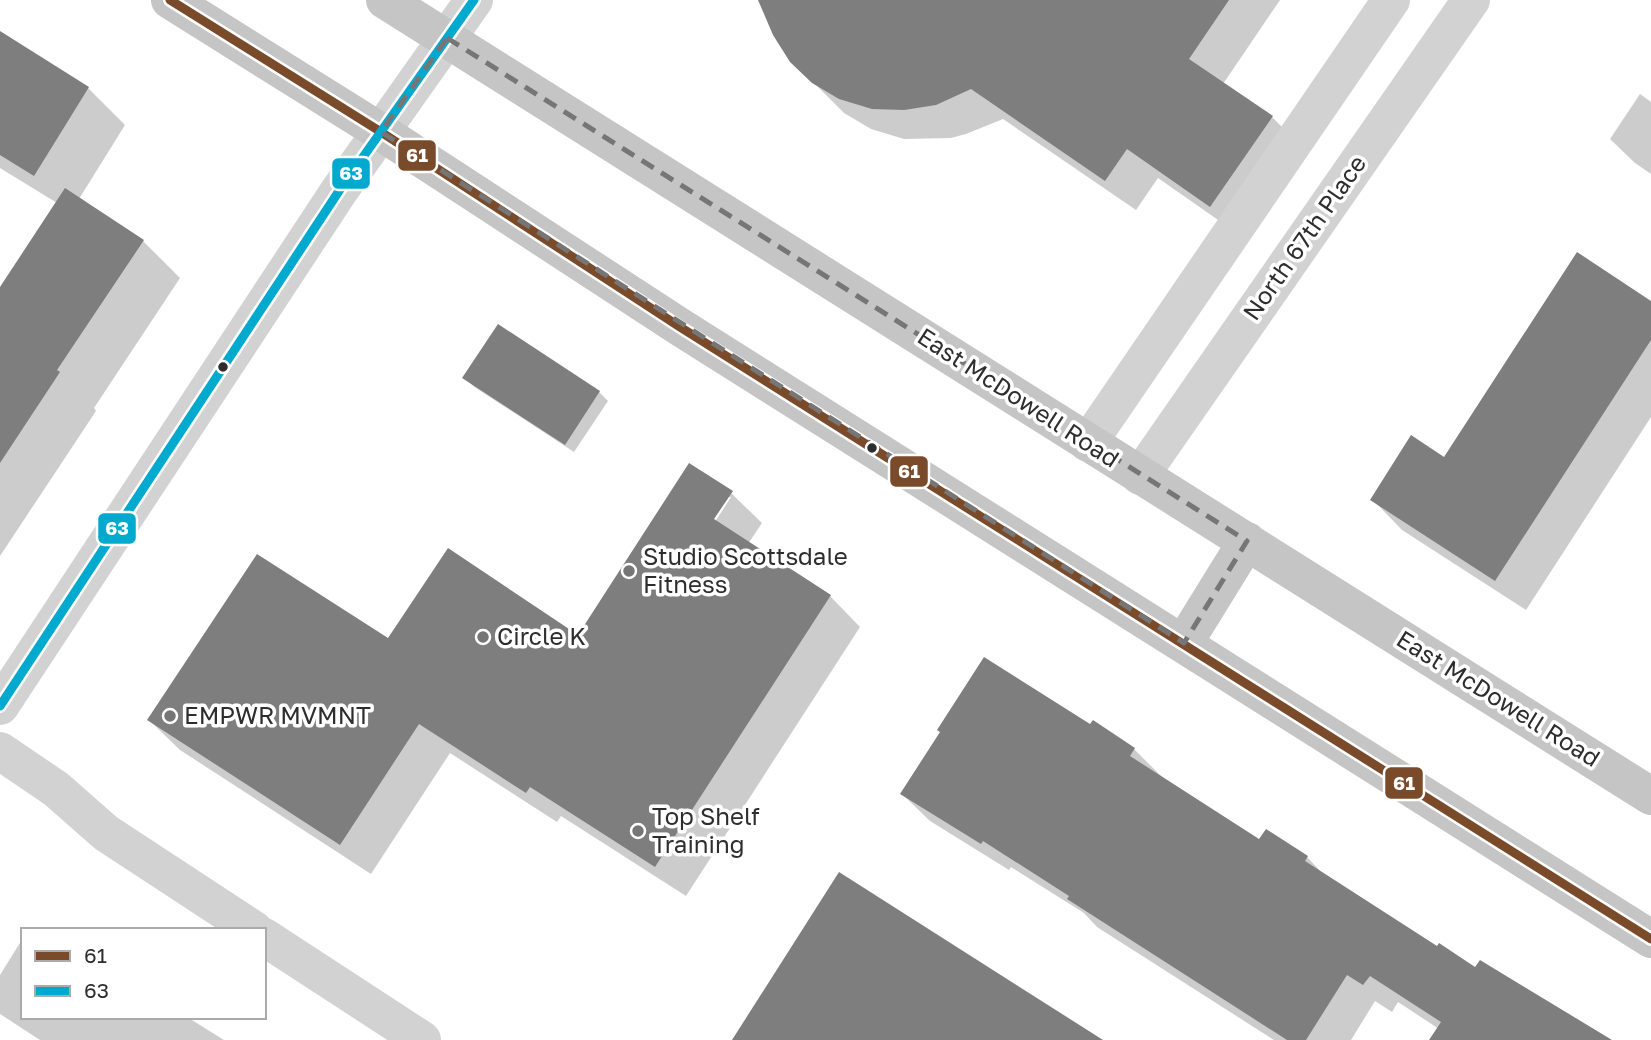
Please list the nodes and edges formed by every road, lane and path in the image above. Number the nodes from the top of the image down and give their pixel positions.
1 (170, 0) edge
2 (385, 0) edge
3 (474, 0) edge
4 (1391, 0) edge
5 (1471, 0) edge
6 (447, 38) junction
7 (381, 132) junction
8 (1088, 443) junction
9 (1140, 476) junction
10 (1247, 541) junction
11 (1184, 643) junction
12 (6, 682) edge
13 (0, 751) edge
14 (1651, 796) edge
15 (251, 928) edge
16 (266, 938) edge
17 (1651, 939) edge
18 (422, 1040) edge

1 - 7 main road
2 - 6 main road, East McDowell Road
3 - 6 street
4 - 8 street
5 - 9 street, North 67th Place
6 - 7 street
6 - 8 main road, East McDowell Road
7 - 11 main road
7 - 12 street
8 - 9 main road, East McDowell Road
9 - 10 main road, East McDowell Road
10 - 11 main road
10 - 14 main road, East McDowell Road
11 - 17 main road
13 - 15 street
16 - 18 street

